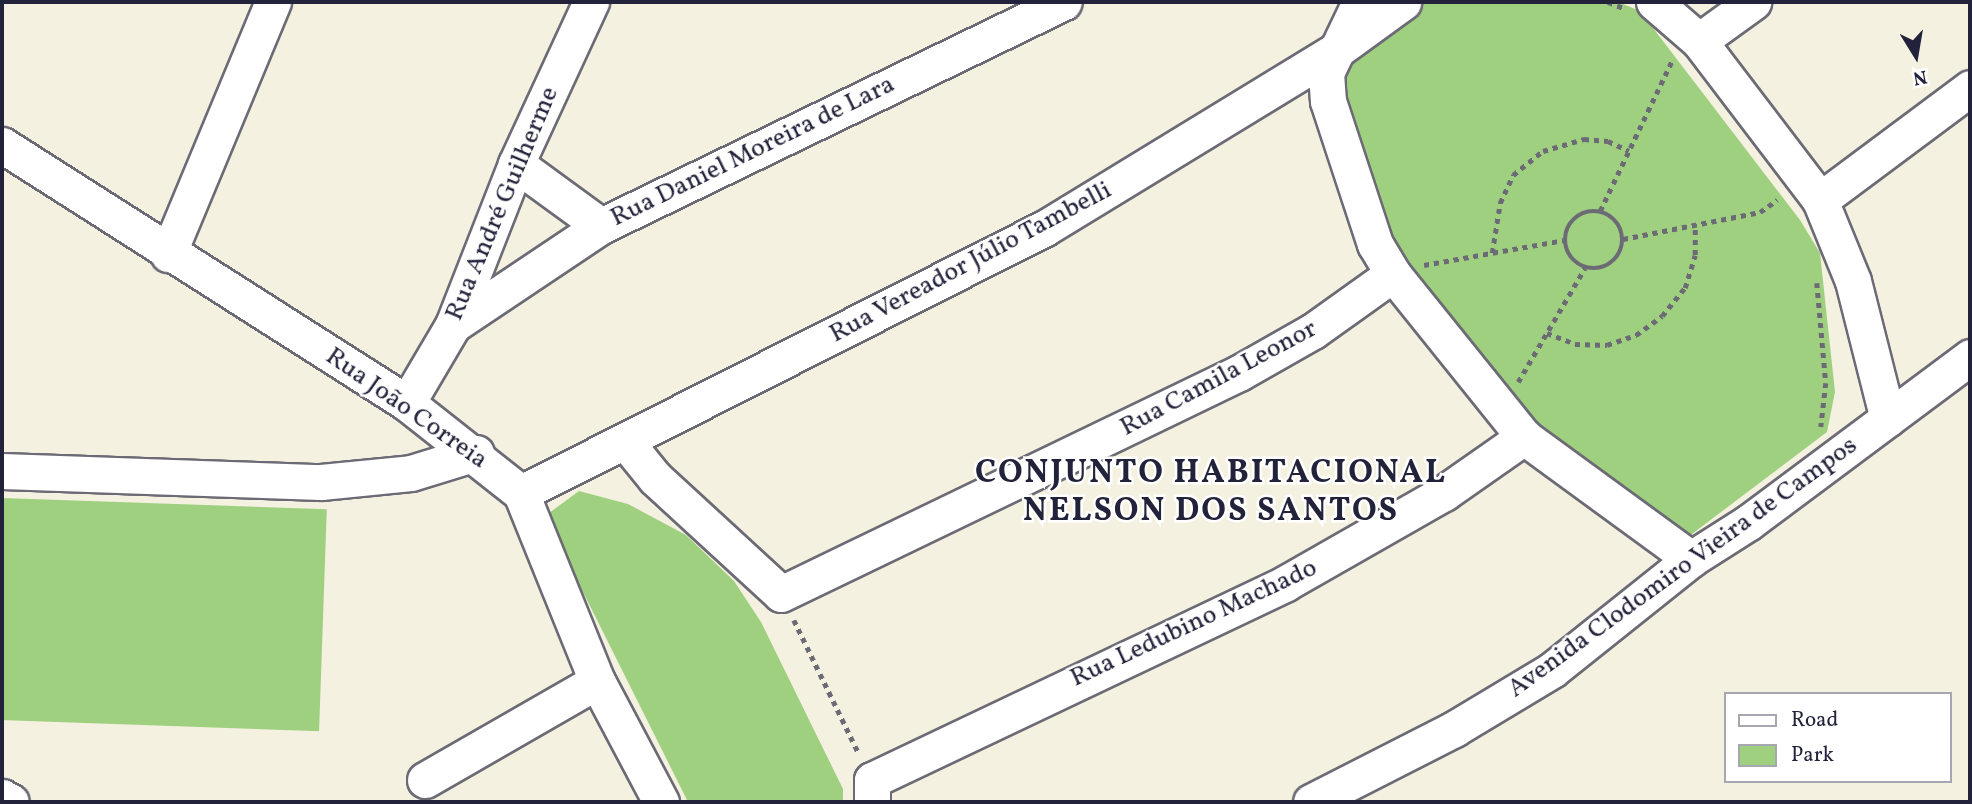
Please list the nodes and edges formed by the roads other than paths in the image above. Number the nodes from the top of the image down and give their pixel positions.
1 (273, 2) edge
2 (591, 2) edge
3 (1065, 2) edge
4 (1360, 2) edge
5 (1403, 2) edge
6 (1654, 2) edge
7 (1753, 2) edge
8 (1337, 50) junction
9 (1685, 51) junction
10 (1970, 88) edge
11 (2, 145) edge
12 (516, 164) junction
13 (1820, 200) junction
14 (601, 226) junction
15 (168, 254) junction
16 (1402, 271) junction
17 (453, 325) junction
18 (1970, 357) edge
19 (407, 403) junction
20 (1888, 419) junction
21 (1524, 437) junction
22 (625, 441) junction
23 (476, 453) junction
24 (2, 471) edge
25 (521, 493) junction
26 (1690, 559) junction
27 (597, 681) junction
28 (425, 780) dead end
29 (872, 791) edge
30 (2, 797) edge
31 (11, 802) edge
32 (661, 802) edge
33 (1311, 802) edge

1 - 15 street
2 - 12 street, Rua André Guilherme
3 - 14 street, Rua Daniel Moreira de Lara
4 - 8 street
5 - 8 street, Rua Vereador Júlio Tambelli
6 - 9 street
7 - 9 street
8 - 16 street
8 - 22 street, Rua Vereador Júlio Tambelli
9 - 13 street
10 - 13 street
11 - 15 street, Rua João Correia
12 - 14 street
12 - 17 street, Rua André Guilherme
13 - 20 street
14 - 17 street, Rua Daniel Moreira de Lara
15 - 19 street, Rua João Correia
16 - 21 street
16 - 22 street, Rua Camila Leonor
17 - 19 street, Rua André Guilherme
18 - 20 street, Avenida Clodomiro Vieira de Campos
19 - 23 street, Rua João Correia
20 - 26 street, Avenida Clodomiro Vieira de Campos
21 - 26 street
21 - 29 street, Rua Ledubino Machado
22 - 25 street, Rua Vereador Júlio Tambelli
23 - 24 street
23 - 25 street, Rua João Correia
25 - 27 street, Rua João Correia
26 - 33 street, Avenida Clodomiro Vieira de Campos
27 - 28 street
27 - 32 street, Rua João Correia
30 - 31 street

